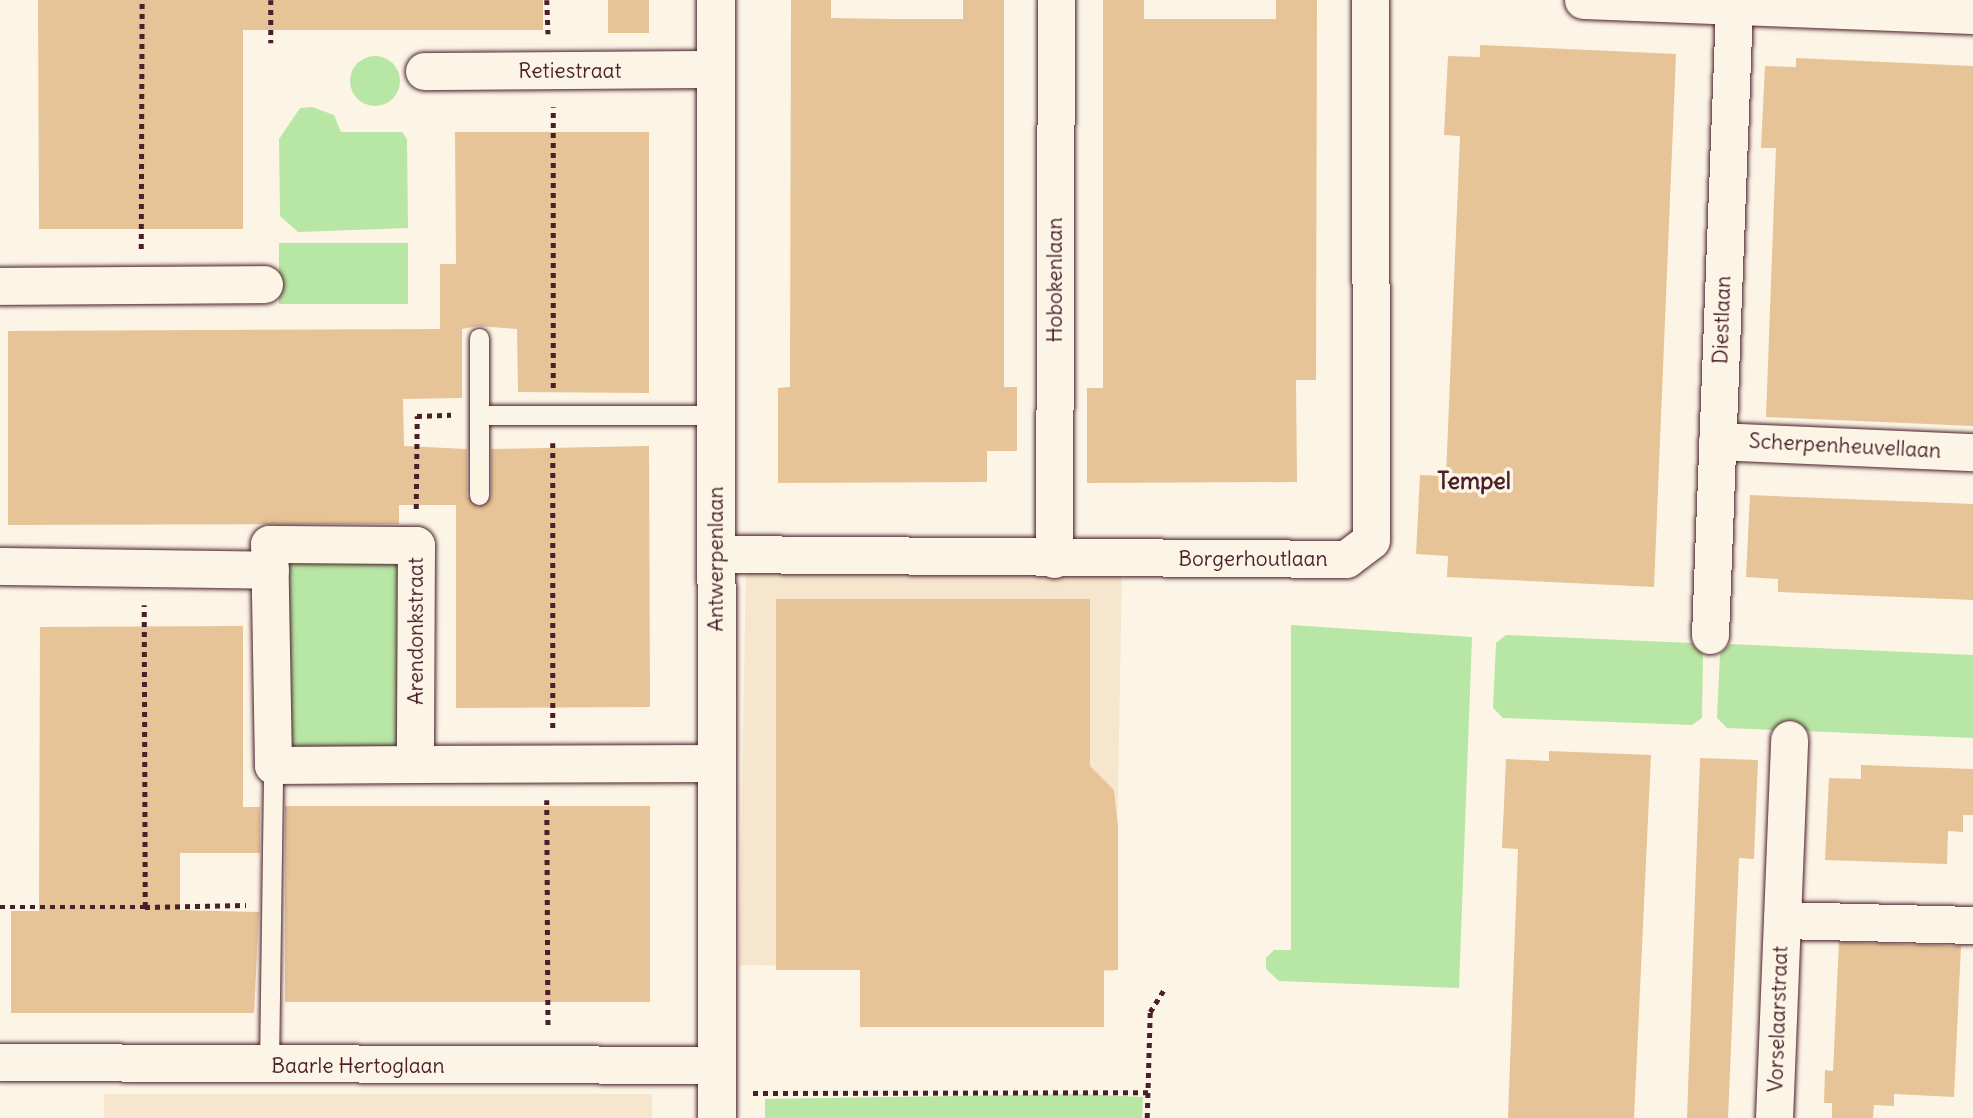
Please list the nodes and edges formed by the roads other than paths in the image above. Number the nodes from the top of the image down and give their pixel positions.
1 (716, 0) edge
2 (1056, 0) edge
3 (1370, 0) edge
4 (1583, 0) edge
5 (1734, 6) junction
6 (1973, 15) edge
7 (716, 69) junction
8 (424, 71) dead end
9 (264, 284) dead end
10 (0, 286) edge
11 (479, 338) dead end
12 (479, 415) junction
13 (716, 415) junction
14 (1717, 441) junction
15 (1973, 452) edge
16 (479, 495) dead end
17 (716, 554) junction
18 (1054, 559) junction
19 (0, 566) edge
20 (270, 570) junction
21 (1710, 635) dead end
22 (1789, 739) dead end
23 (716, 763) junction
24 (415, 764) junction
25 (273, 765) junction
26 (1782, 920) junction
27 (1973, 925) edge
28 (0, 1062) edge
29 (716, 1065) junction
30 (268, 1066) junction
31 (731, 1112) edge
32 (1774, 1118) edge

1 - 7 street, Antwerpenlaan
2 - 18 street, Hobokenlaan
3 - 18 street, Borgerhoutlaan
4 - 5 street
5 - 6 street
5 - 14 street, Diestlaan
7 - 8 street, Retiestraat
7 - 13 street, Antwerpenlaan
9 - 10 street
11 - 12 lane
12 - 13 lane
12 - 16 lane
13 - 17 street, Antwerpenlaan
14 - 15 street, Scherpenheuvellaan
14 - 21 street, Diestlaan
17 - 18 street, Borgerhoutlaan
17 - 23 street, Antwerpenlaan
19 - 20 street
20 - 24 street, Arendonkstraat
20 - 25 street, Arendonkstraat
22 - 26 street, Vorselaarstraat
23 - 24 street
23 - 29 street, Antwerpenlaan
24 - 25 street
25 - 30 lane
26 - 27 street, Vorselaarstraat
26 - 32 street, Vorselaarstraat
28 - 30 street, Baarle Hertoglaan
29 - 30 street, Baarle Hertoglaan
29 - 31 street, Antwerpenlaan

